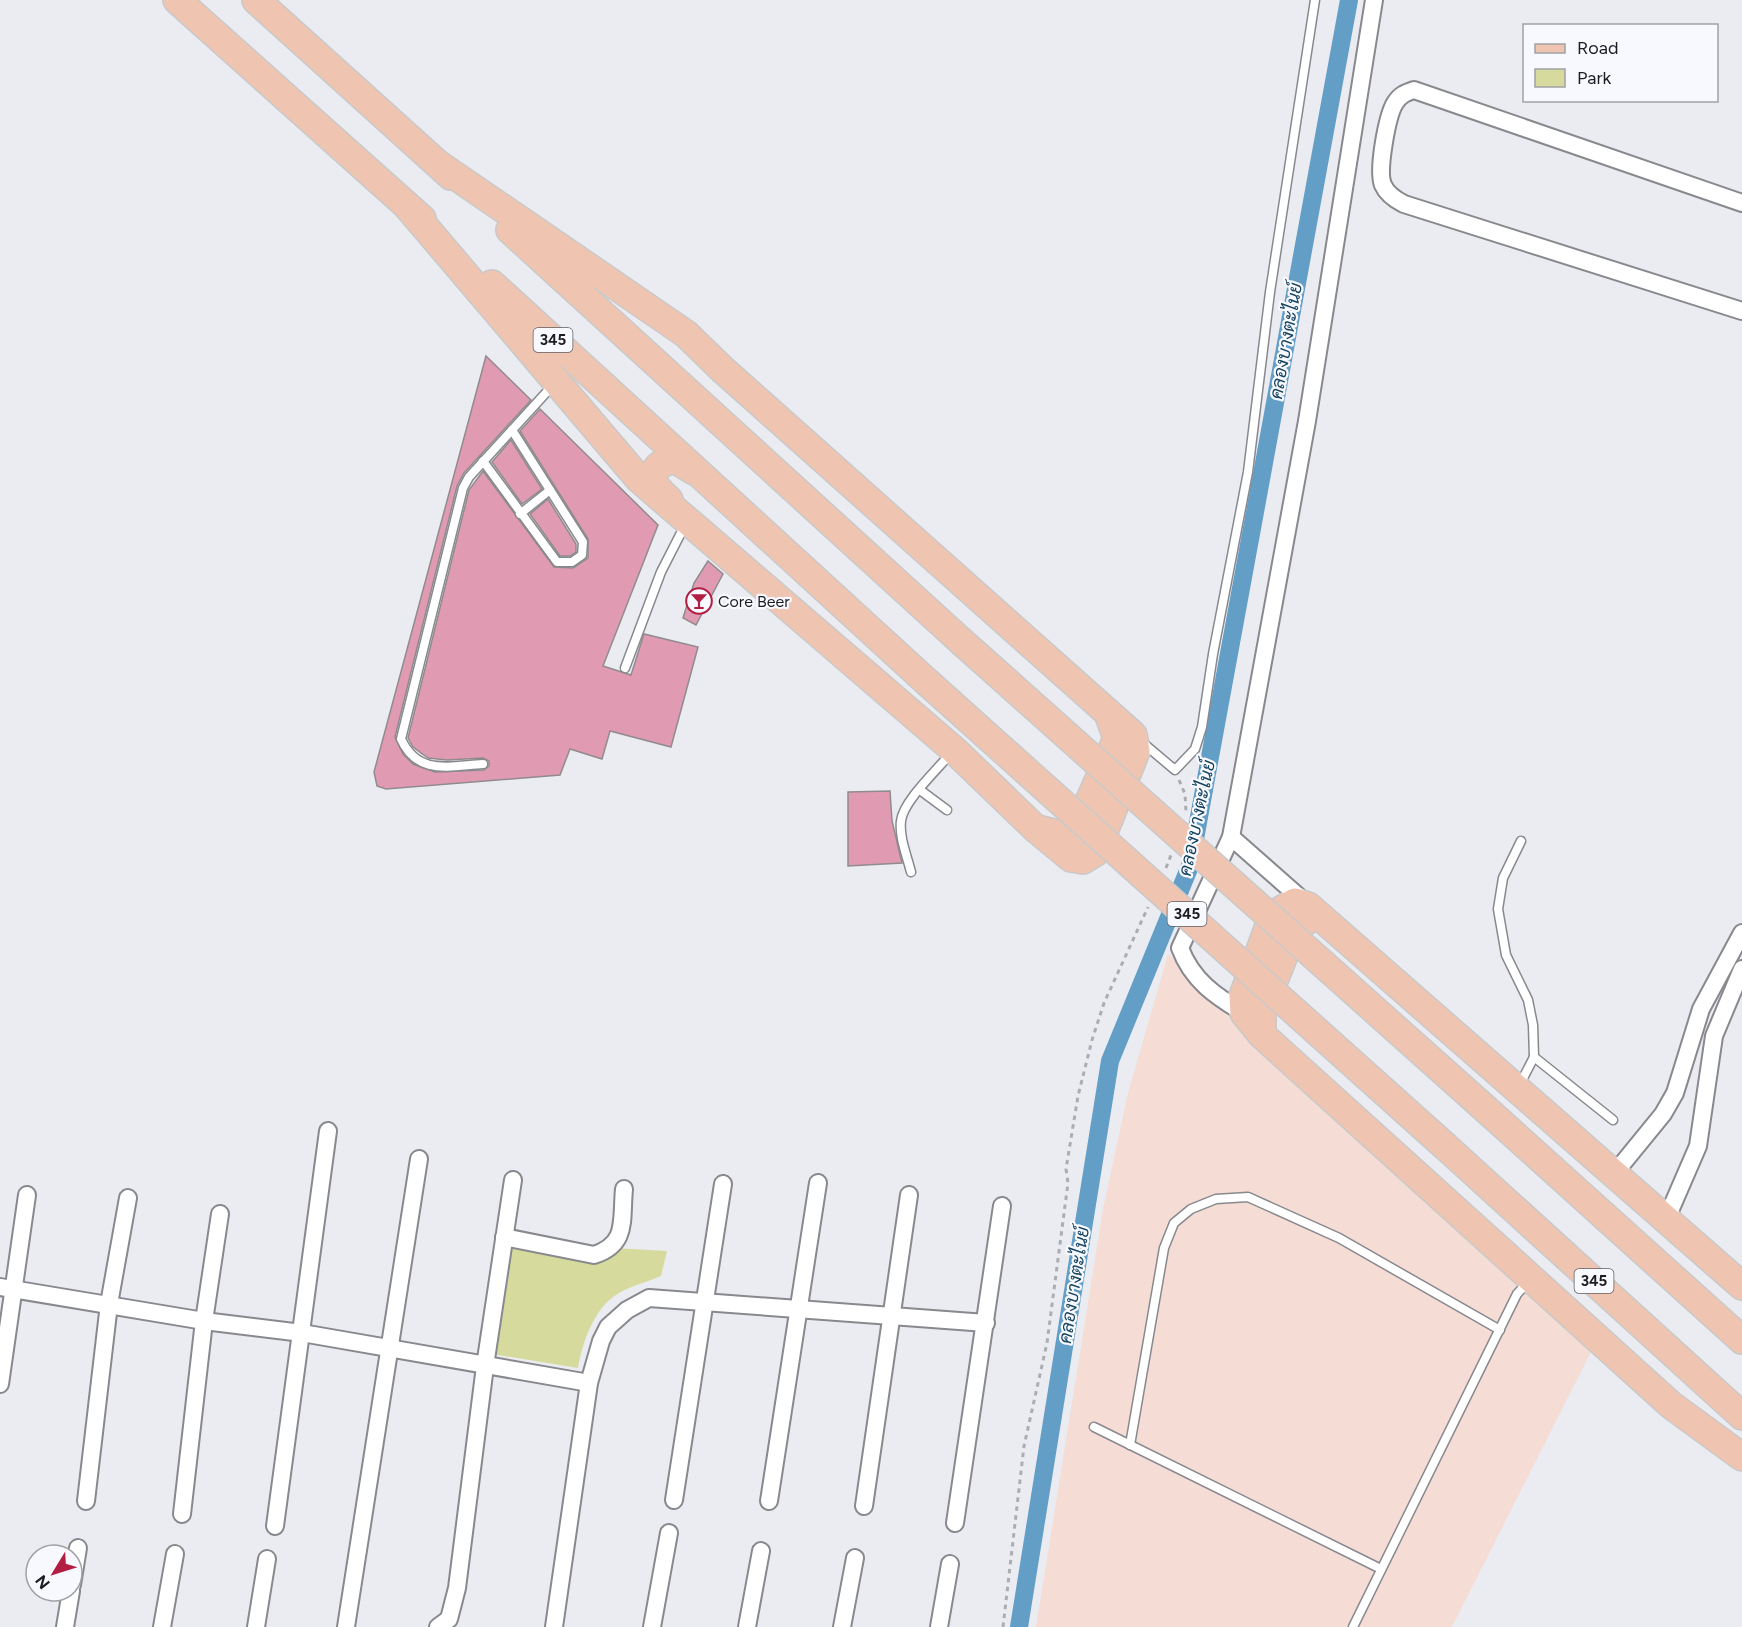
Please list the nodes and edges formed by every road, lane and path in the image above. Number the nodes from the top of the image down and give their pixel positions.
1 (177, 0) edge
2 (256, 0) edge
3 (1315, 0) edge
4 (1374, 0) edge
5 (438, 164) junction
6 (1742, 203) edge
7 (408, 207) junction
8 (1742, 311) edge
9 (722, 369) junction
10 (556, 382) junction
11 (696, 400) junction
12 (512, 430) junction
13 (483, 461) junction
14 (700, 475) junction
15 (550, 490) junction
16 (520, 514) junction
17 (682, 514) junction
18 (625, 668) dead end
19 (1108, 712) junction
20 (1133, 735) junction
21 (954, 750) junction
22 (483, 764) dead end
23 (1175, 770) junction
24 (920, 790) junction
25 (947, 810) dead end
26 (1183, 820) dead end
27 (1036, 829) junction
28 (1231, 837) junction
29 (1521, 841) dead end
30 (1172, 851) dead end
31 (911, 872) dead end
32 (1164, 872) dead end
33 (1150, 902) dead end
34 (1308, 906) junction
35 (1336, 929) junction
36 (1742, 933) edge
37 (1742, 969) edge
38 (1244, 1013) junction
39 (1262, 1035) junction
40 (1534, 1057) junction
41 (1517, 1089) junction
42 (1675, 1093) junction
43 (1703, 1103) junction
44 (1613, 1120) dead end
45 (328, 1131) dead end
46 (419, 1159) dead end
47 (1614, 1174) junction
48 (513, 1180) dead end
49 (818, 1183) dead end
50 (723, 1184) dead end
51 (624, 1189) dead end
52 (27, 1195) dead end
53 (909, 1195) dead end
54 (128, 1198) dead end
55 (1002, 1206) dead end
56 (220, 1214) dead end
57 (1666, 1220) junction
58 (504, 1237) junction
59 (1532, 1278) junction
60 (1742, 1286) edge
61 (7, 1289) edge
62 (704, 1302) junction
63 (109, 1304) junction
64 (799, 1309) junction
65 (892, 1316) junction
66 (1730, 1320) edge
67 (204, 1321) junction
68 (986, 1323) junction
69 (1500, 1330) junction
70 (302, 1333) junction
71 (1655, 1336) junction
72 (1742, 1340) edge
73 (389, 1349) junction
74 (1627, 1365) junction
75 (485, 1366) junction
76 (589, 1383) junction
77 (0, 1384) edge
78 (1742, 1416) edge
79 (1094, 1427) dead end
80 (1130, 1445) junction
81 (1742, 1457) edge
82 (674, 1500) dead end
83 (769, 1501) dead end
84 (86, 1502) dead end
85 (864, 1506) dead end
86 (182, 1514) dead end
87 (955, 1523) dead end
88 (275, 1526) dead end
89 (669, 1533) dead end
90 (761, 1551) dead end
91 (175, 1554) dead end
92 (855, 1558) dead end
93 (267, 1559) dead end
94 (950, 1564) dead end
95 (1381, 1569) junction
96 (69, 1603) edge
97 (65, 1627) edge
98 (162, 1627) edge
99 (255, 1627) edge
100 (346, 1627) edge
101 (438, 1627) edge
102 (554, 1627) edge
103 (652, 1627) edge
104 (747, 1627) edge
105 (842, 1627) edge
106 (939, 1627) edge
107 (1003, 1627) edge
108 (1353, 1627) edge

1 - 7 main road, 345
2 - 5 main road
3 - 23 lane
4 - 28 street
5 - 9 main road
5 - 11 main road
6 - 8 street
7 - 10 main road
7 - 14 main road, 345
9 - 11 main road
9 - 19 main road
10 - 12 lane
10 - 17 main road
11 - 66 main road, bridge
12 - 13 lane
12 - 15 lane
13 - 16 lane
13 - 22 lane
14 - 17 main road
14 - 71 main road, 345, bridge
15 - 16 lane
15 - 16 lane
17 - 18 lane
17 - 21 main road
19 - 20 main road
19 - 27 main road
20 - 23 lane
20 - 27 main road
21 - 24 lane
21 - 27 main road
23 - 26 path
24 - 25 lane
24 - 31 lane
28 - 34 street
28 - 38 street
29 - 40 lane
30 - 32 path
33 - 107 path
34 - 35 main road
34 - 38 main road
35 - 39 main road
35 - 41 main road
36 - 42 street
37 - 43 street
38 - 39 main road
39 - 59 main road
40 - 41 lane
40 - 44 lane
41 - 47 main road
42 - 43 street
42 - 47 street
43 - 57 street
45 - 70 street
46 - 73 street
47 - 57 main road
48 - 58 street
49 - 64 street
50 - 62 street
51 - 58 street
52 - 61 street
53 - 65 street
54 - 63 street
55 - 68 street
56 - 67 street
57 - 60 main road
58 - 75 street
59 - 69 lane
59 - 74 main road
61 - 63 street
61 - 77 street
62 - 64 street
62 - 76 street
62 - 82 street
63 - 67 street
63 - 84 street
64 - 65 street
64 - 83 street
65 - 68 street
65 - 85 street
66 - 72 main road
67 - 70 street
67 - 86 street
68 - 87 street
69 - 80 lane
69 - 95 lane
70 - 73 street
70 - 88 street
71 - 74 main road
71 - 78 main road, 345
73 - 75 street
73 - 100 street
74 - 81 main road
75 - 76 street
75 - 101 street
76 - 102 street
79 - 80 lane
80 - 95 lane
89 - 103 street
90 - 104 street
91 - 98 street
92 - 105 street
93 - 99 street
94 - 106 street
95 - 108 lane
96 - 97 street

